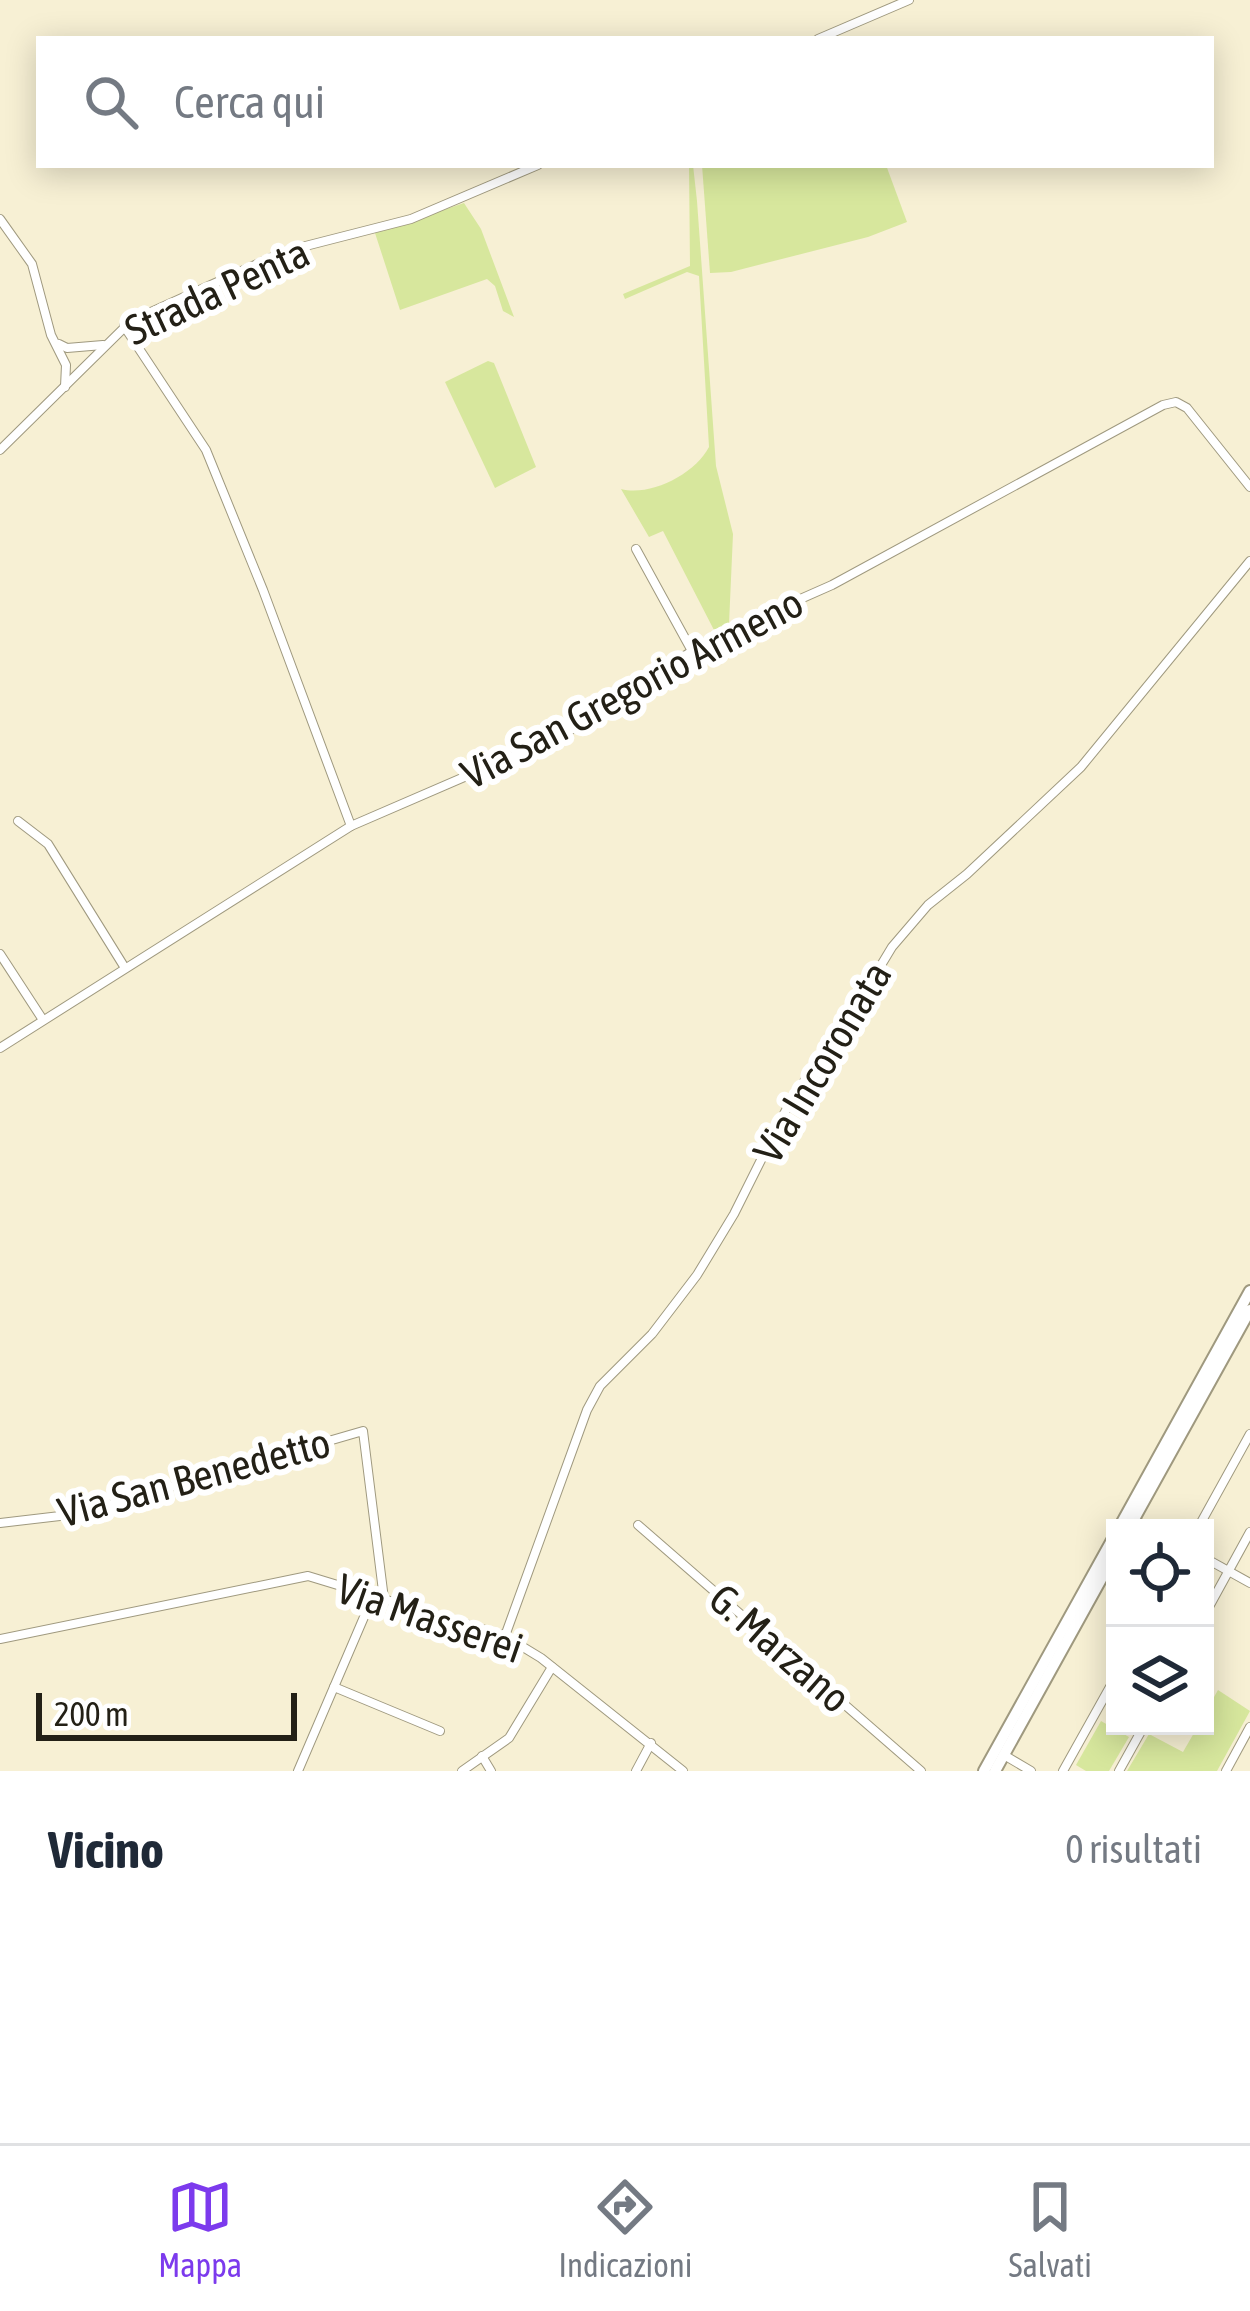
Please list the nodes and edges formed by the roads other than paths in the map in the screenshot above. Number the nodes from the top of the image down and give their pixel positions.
1 (909, 0) edge
2 (825, 36) edge
3 (531, 168) edge
4 (0, 219) edge
5 (124, 326) junction
6 (57, 344) junction
7 (106, 344) junction
8 (65, 387) junction
9 (0, 450) edge
10 (1250, 487) edge
11 (636, 549) dead end
12 (1250, 561) edge
13 (692, 651) junction
14 (18, 820) dead end
15 (351, 826) junction
16 (0, 954) edge
17 (125, 969) junction
18 (43, 1020) junction
19 (0, 1048) edge
20 (1250, 1292) edge
21 (1250, 1310) edge
22 (1250, 1434) edge
23 (1124, 1519) edge
24 (1135, 1519) edge
25 (1203, 1519) edge
26 (0, 1523) edge
27 (638, 1525) dead end
28 (1250, 1532) edge
29 (1106, 1551) edge
30 (1214, 1563) edge
31 (1106, 1570) edge
32 (1228, 1571) junction
33 (1250, 1583) edge
34 (373, 1596) junction
35 (1214, 1597) edge
36 (384, 1599) junction
37 (506, 1636) junction
38 (0, 1639) edge
39 (552, 1666) junction
40 (334, 1687) junction
41 (1106, 1694) edge
42 (1250, 1726) edge
43 (440, 1731) dead end
44 (1139, 1735) edge
45 (651, 1744) junction
46 (1004, 1755) junction
47 (482, 1756) junction
48 (298, 1771) edge
49 (462, 1771) edge
50 (490, 1771) edge
51 (636, 1771) edge
52 (683, 1771) edge
53 (921, 1771) edge
54 (984, 1771) edge
55 (995, 1771) edge
56 (1031, 1771) edge
57 (1063, 1771) edge
58 (1119, 1771) edge
59 (1226, 1771) edge

1 - 2 street
3 - 5 street, Strada Penta
4 - 6 street
5 - 7 street, Strada Penta
5 - 15 street
6 - 7 street
6 - 8 street
7 - 8 street, Strada Penta
8 - 9 street, Strada Penta
10 - 13 street, Via San Gregorio Armeno
11 - 13 street
12 - 37 street, Via Incoronata
13 - 15 street, Via San Gregorio Armeno
14 - 17 street
15 - 17 street, Via San Gregorio Armeno
16 - 18 street
17 - 18 street, Via San Gregorio Armeno
18 - 19 street, Via San Gregorio Armeno
20 - 23 main road
21 - 24 main road
22 - 25 street
26 - 36 street, Via San Benedetto
27 - 53 street, G. Marzano
28 - 32 street
29 - 54 main road
30 - 32 street
31 - 46 main road
32 - 33 street
32 - 35 street
34 - 36 street, Via Masserei
34 - 38 street, Via Masserei
34 - 40 street
36 - 37 street, Via Masserei
37 - 39 street, Via Masserei
39 - 45 street, Via Masserei
39 - 47 street
40 - 43 street
40 - 48 street
41 - 57 street
42 - 59 street
44 - 58 street
45 - 51 street
45 - 52 street, Via Masserei
46 - 55 main road
46 - 56 street
47 - 49 street
47 - 50 street

